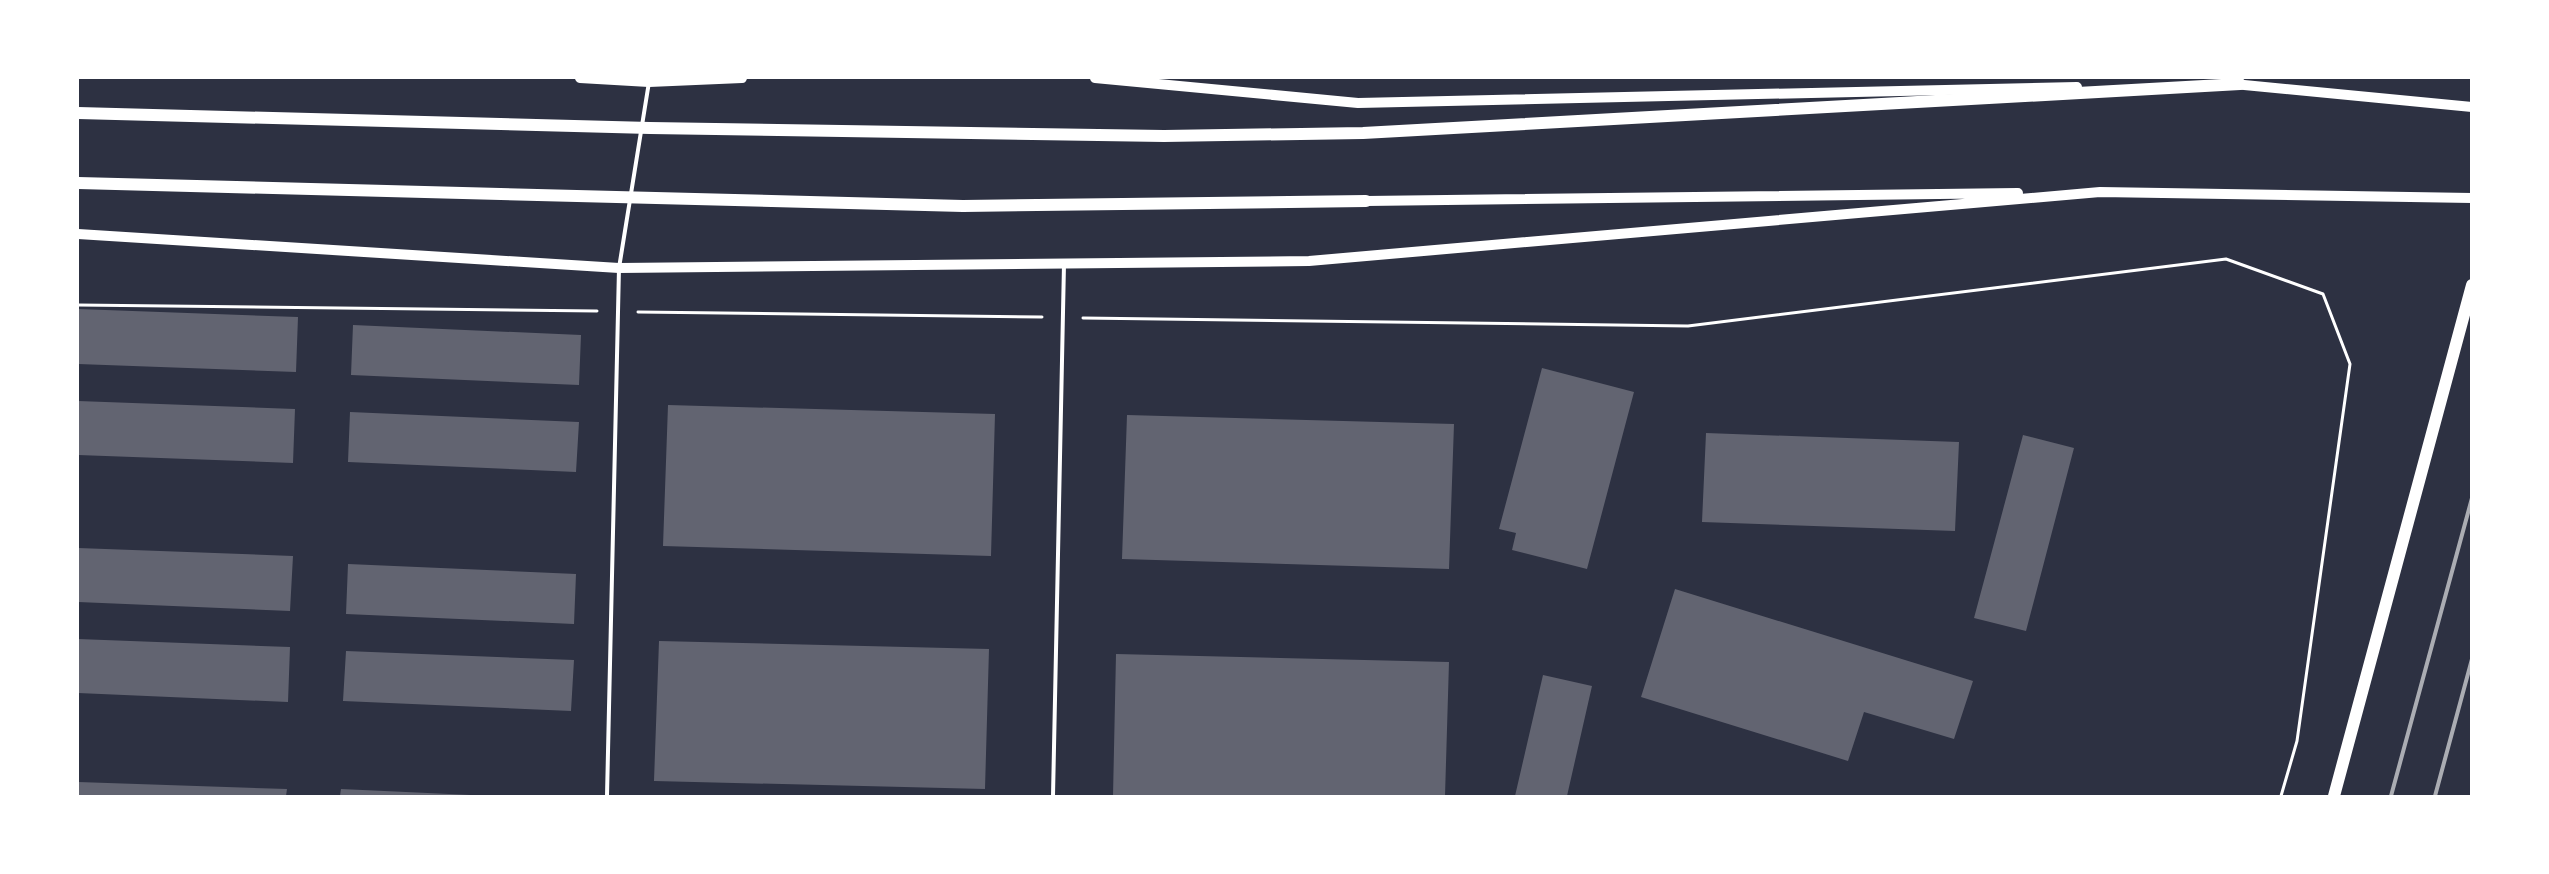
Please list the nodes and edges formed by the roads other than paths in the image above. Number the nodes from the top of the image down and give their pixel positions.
1 (580, 78) edge
2 (742, 78) edge
3 (1095, 78) edge
4 (649, 80) edge
5 (2240, 84) junction
6 (2472, 107) edge
7 (78, 113) edge
8 (78, 183) edge
9 (2100, 192) junction
10 (2472, 198) edge
11 (1366, 201) joint
12 (78, 234) edge
13 (1064, 263) junction
14 (619, 268) junction
15 (2472, 284) edge
16 (607, 796) edge
17 (1053, 796) edge
18 (2334, 796) edge

1 - 4 main road
2 - 4 main road
3 - 5 main road
4 - 14 lane
5 - 6 main road
5 - 7 main road
8 - 11 main road
9 - 10 main road
9 - 11 main road
9 - 13 main road
12 - 14 main road
13 - 14 main road
13 - 17 lane
14 - 16 lane
15 - 18 main road

